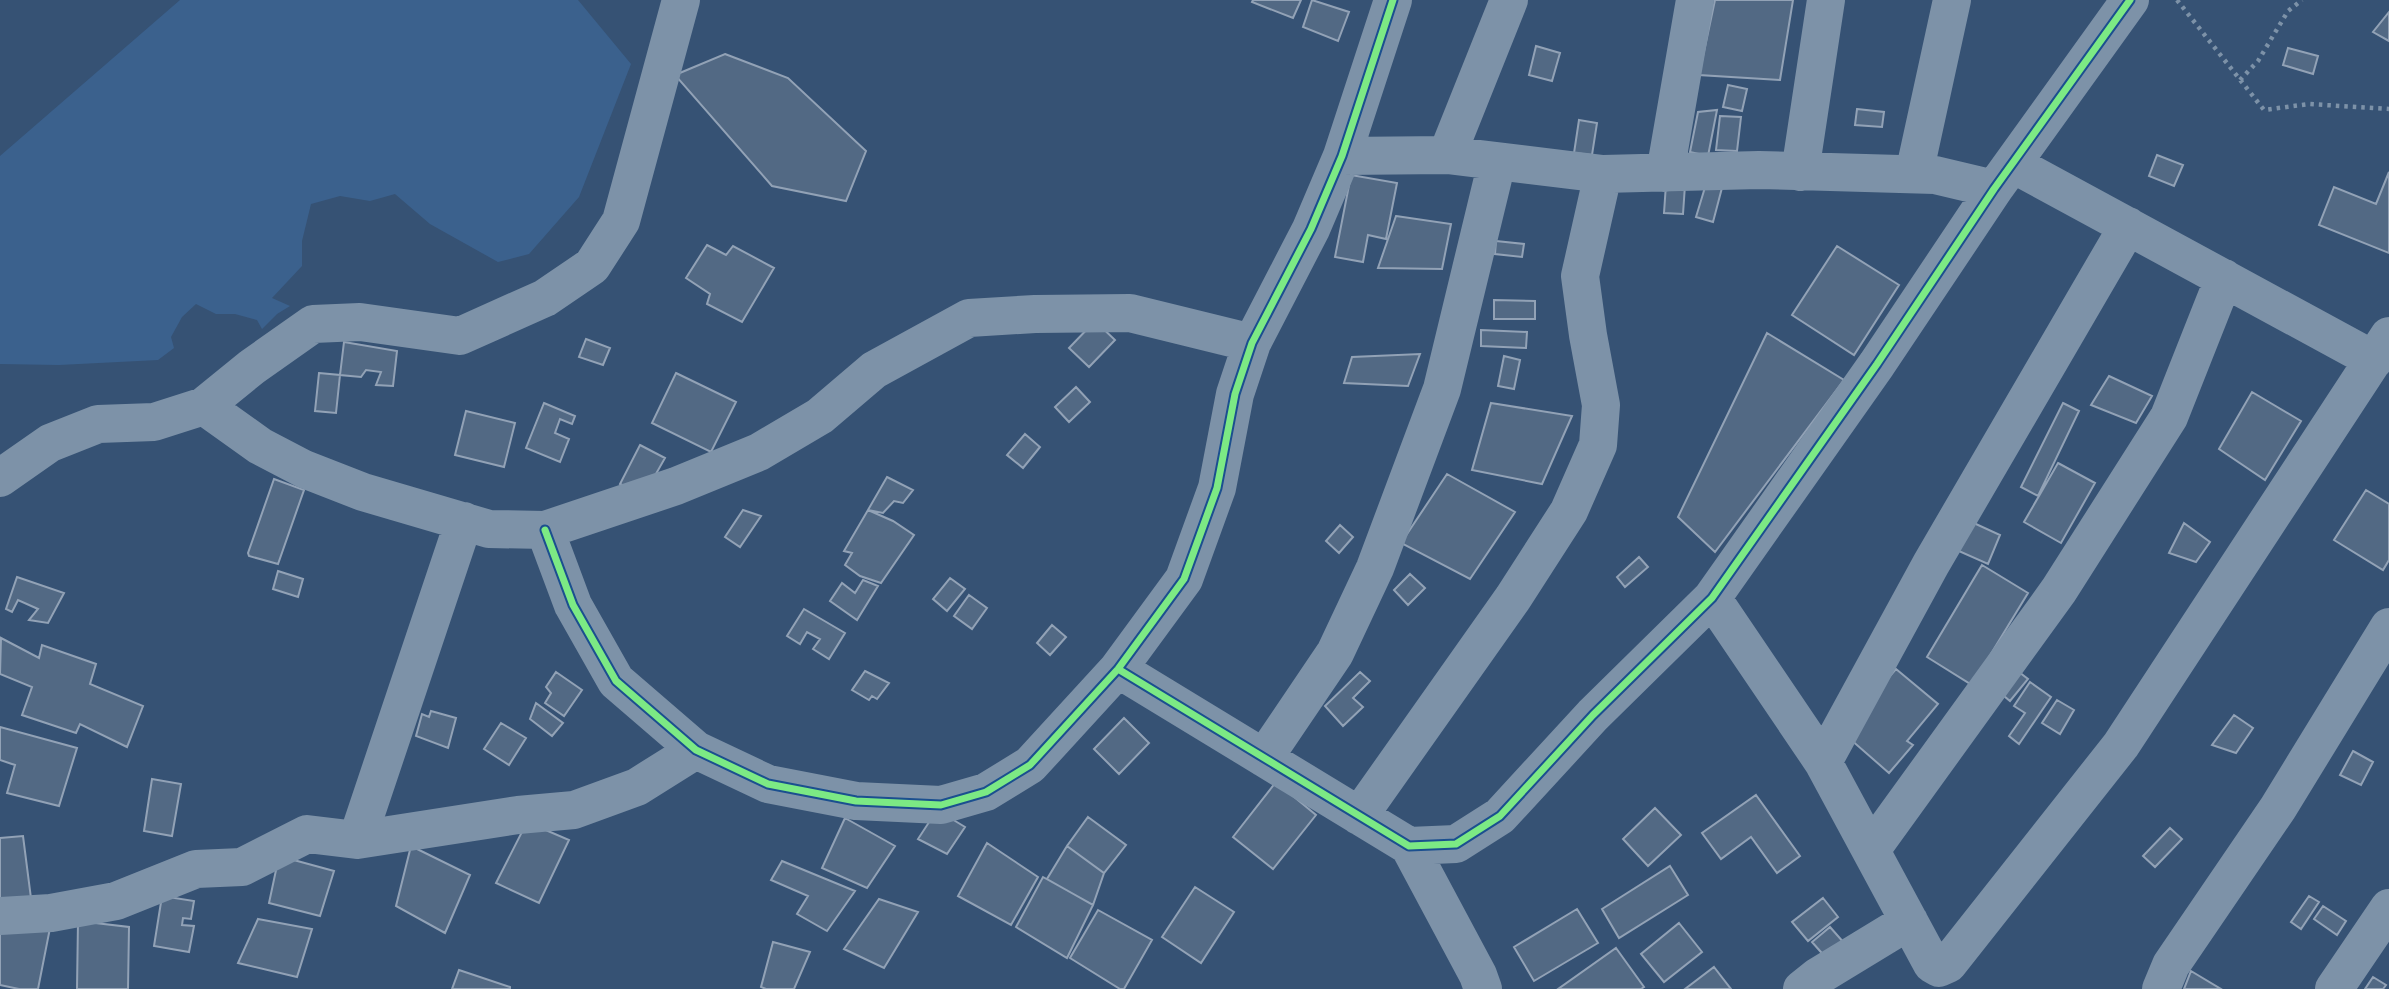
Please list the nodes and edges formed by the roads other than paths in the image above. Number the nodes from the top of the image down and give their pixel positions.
1 (681, 0) edge
2 (1393, 0) edge
3 (1509, 0) edge
4 (1695, 0) edge
5 (1826, 0) edge
6 (1952, 0) edge
7 (2130, 0) edge
8 (1447, 155) junction
9 (1342, 156) junction
10 (1497, 162) junction
11 (1800, 172) junction
12 (1665, 173) junction
13 (1603, 174) junction
14 (1914, 174) junction
15 (2004, 177) junction
16 (2127, 226) junction
17 (2224, 278) junction
18 (1252, 343) junction
19 (2381, 348) edge
20 (204, 406) junction
21 (0, 478) edge
22 (464, 521) junction
23 (545, 530) junction
24 (1712, 598) junction
25 (2389, 627) edge
26 (1118, 669) junction
27 (696, 750) junction
28 (1264, 758) junction
29 (1823, 762) junction
30 (1359, 816) junction
31 (357, 840) junction
32 (1409, 846) junction
33 (1871, 850) junction
34 (2389, 908) edge
35 (0, 916) edge
36 (1909, 921) junction
37 (1930, 978) edge
38 (1483, 989) edge
39 (1802, 989) edge
40 (2161, 989) edge
41 (2334, 989) edge

1 - 20 street
2 - 9 street
3 - 8 street
4 - 12 street
5 - 11 street
6 - 14 street
7 - 15 street
8 - 9 street
8 - 10 street
9 - 18 street
10 - 13 street
10 - 28 street
11 - 12 street
11 - 14 street
12 - 13 street
13 - 30 street
14 - 15 street
15 - 16 street
15 - 24 street
16 - 17 street
16 - 29 street
17 - 19 street
17 - 33 street
18 - 23 street
18 - 26 street
19 - 37 street
20 - 21 street
20 - 22 street
22 - 23 street
22 - 31 street
23 - 27 street
24 - 29 street
24 - 32 street
25 - 40 street
26 - 27 street
26 - 28 street
27 - 31 street
28 - 30 street
29 - 33 street
30 - 32 street
31 - 35 street
32 - 38 street
33 - 36 street
34 - 41 street
36 - 37 street
36 - 39 street

